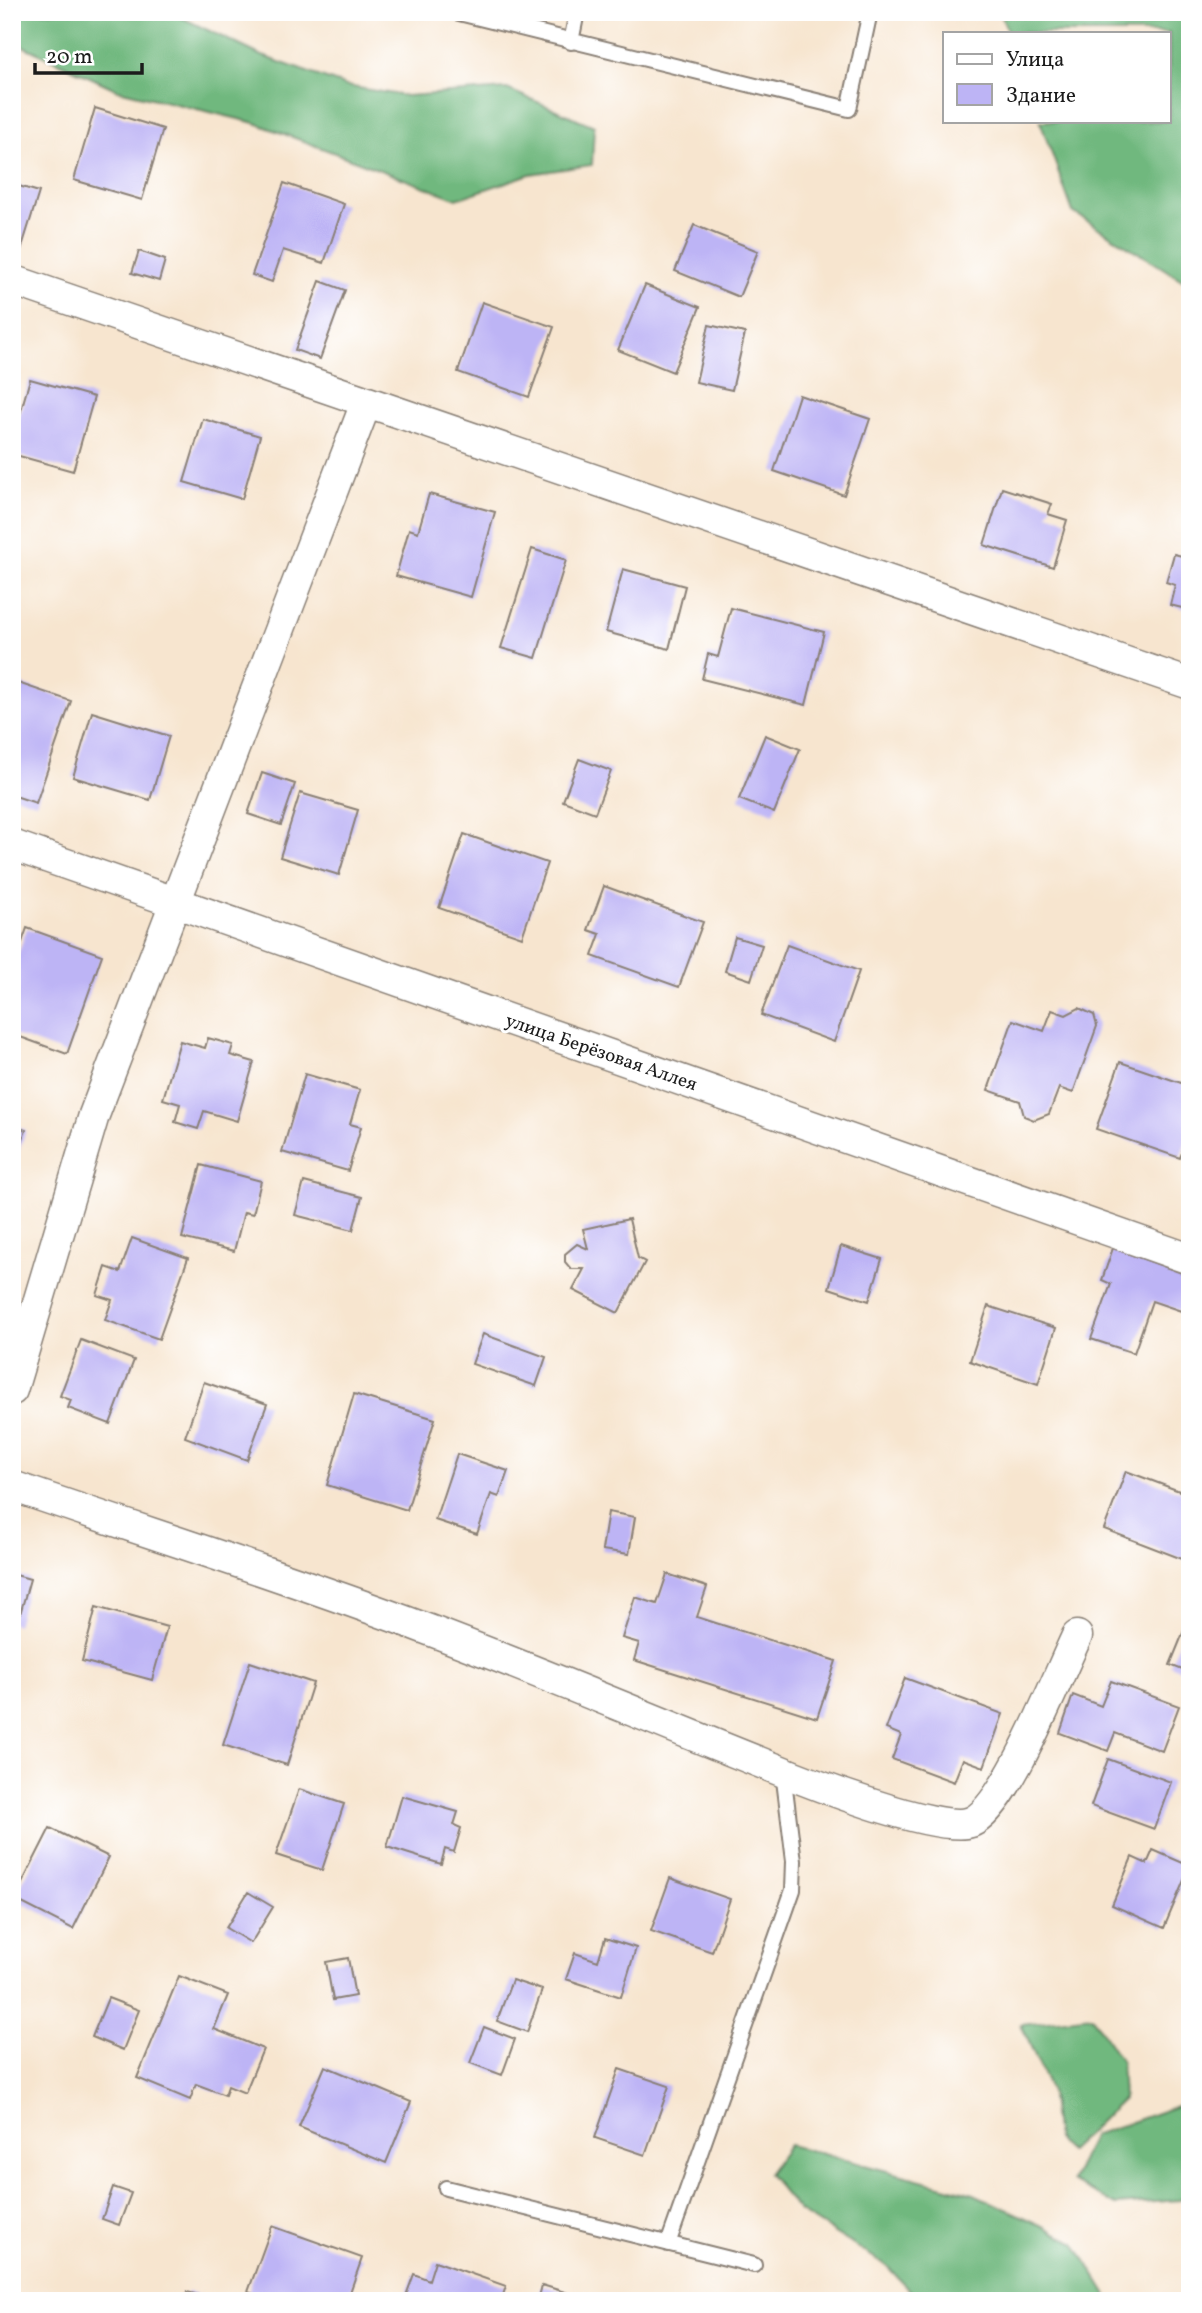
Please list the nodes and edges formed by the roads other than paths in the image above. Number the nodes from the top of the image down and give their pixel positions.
1 (455, 12) edge
2 (577, 12) edge
3 (870, 12) edge
4 (571, 41) junction
5 (12, 280) edge
6 (366, 402) junction
7 (1190, 684) edge
8 (12, 845) edge
9 (173, 903) junction
10 (1190, 1259) edge
11 (12, 1390) edge
12 (12, 1486) edge
13 (1077, 1636) dead end
14 (783, 1772) junction
15 (446, 2188) dead end
16 (668, 2244) junction
17 (754, 2265) dead end

1 - 4 lane
2 - 4 lane
3 - 4 lane
5 - 6 street
6 - 7 street
6 - 9 street
8 - 9 street, улица Берёзовая Аллея
9 - 10 street, улица Берёзовая Аллея
9 - 11 street
12 - 14 street
13 - 14 street
14 - 16 lane
15 - 16 lane
16 - 17 lane

